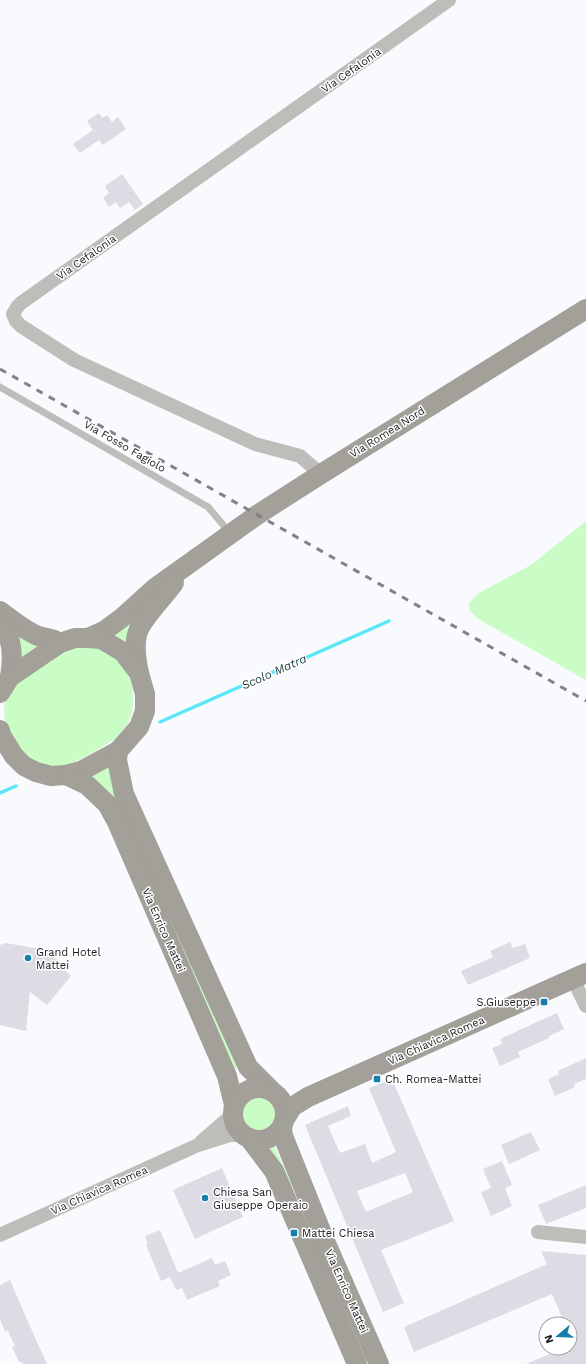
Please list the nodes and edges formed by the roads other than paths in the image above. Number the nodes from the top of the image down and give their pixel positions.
1 (449, 0) edge
2 (586, 309) edge
3 (0, 387) edge
4 (321, 474) junction
5 (231, 533) junction
6 (192, 562) junction
7 (0, 611) edge
8 (0, 623) edge
9 (88, 638) junction
10 (60, 643) junction
11 (139, 673) junction
12 (5, 685) edge
13 (0, 730) edge
14 (118, 751) junction
15 (7, 753) edge
16 (66, 775) junction
17 (579, 976) edge
18 (586, 1006) edge
19 (274, 1092) junction
20 (308, 1097) junction
21 (234, 1109) junction
22 (284, 1122) junction
23 (246, 1137) junction
24 (198, 1145) junction
25 (538, 1232) dead end
26 (0, 1235) edge
27 (586, 1237) edge
28 (375, 1355) edge
29 (355, 1359) edge

1 - 4 street, Via Cefalonia
2 - 4 main road, Via Romea Nord
3 - 5 lane, Via Fosso Fagiolo
4 - 5 main road, Via Romea Nord
5 - 6 main road, Via Romea Nord
6 - 9 main road, Via Romea Nord
6 - 11 main road, Via Romea Nord
7 - 10 main road
8 - 12 main road
9 - 10 main road
9 - 11 main road
10 - 12 main road
11 - 14 main road
13 - 15 main road
14 - 16 main road
14 - 19 main road, Via Enrico Mattei
15 - 16 main road
16 - 21 main road, Via Enrico Mattei
17 - 18 street
17 - 20 main road, Via Chiavica Romea
19 - 20 main road, Via Chiavica Romea
19 - 21 main road
19 - 22 main road
20 - 22 main road, Via Chiavica Romea
21 - 23 main road
21 - 24 street, Via Chiavica Romea
22 - 23 main road
22 - 28 main road, Via Enrico Mattei
23 - 24 street, Via Chiavica Romea
23 - 29 main road, Via Enrico Mattei
24 - 26 street, Via Chiavica Romea
25 - 27 street
28 - 29 street

